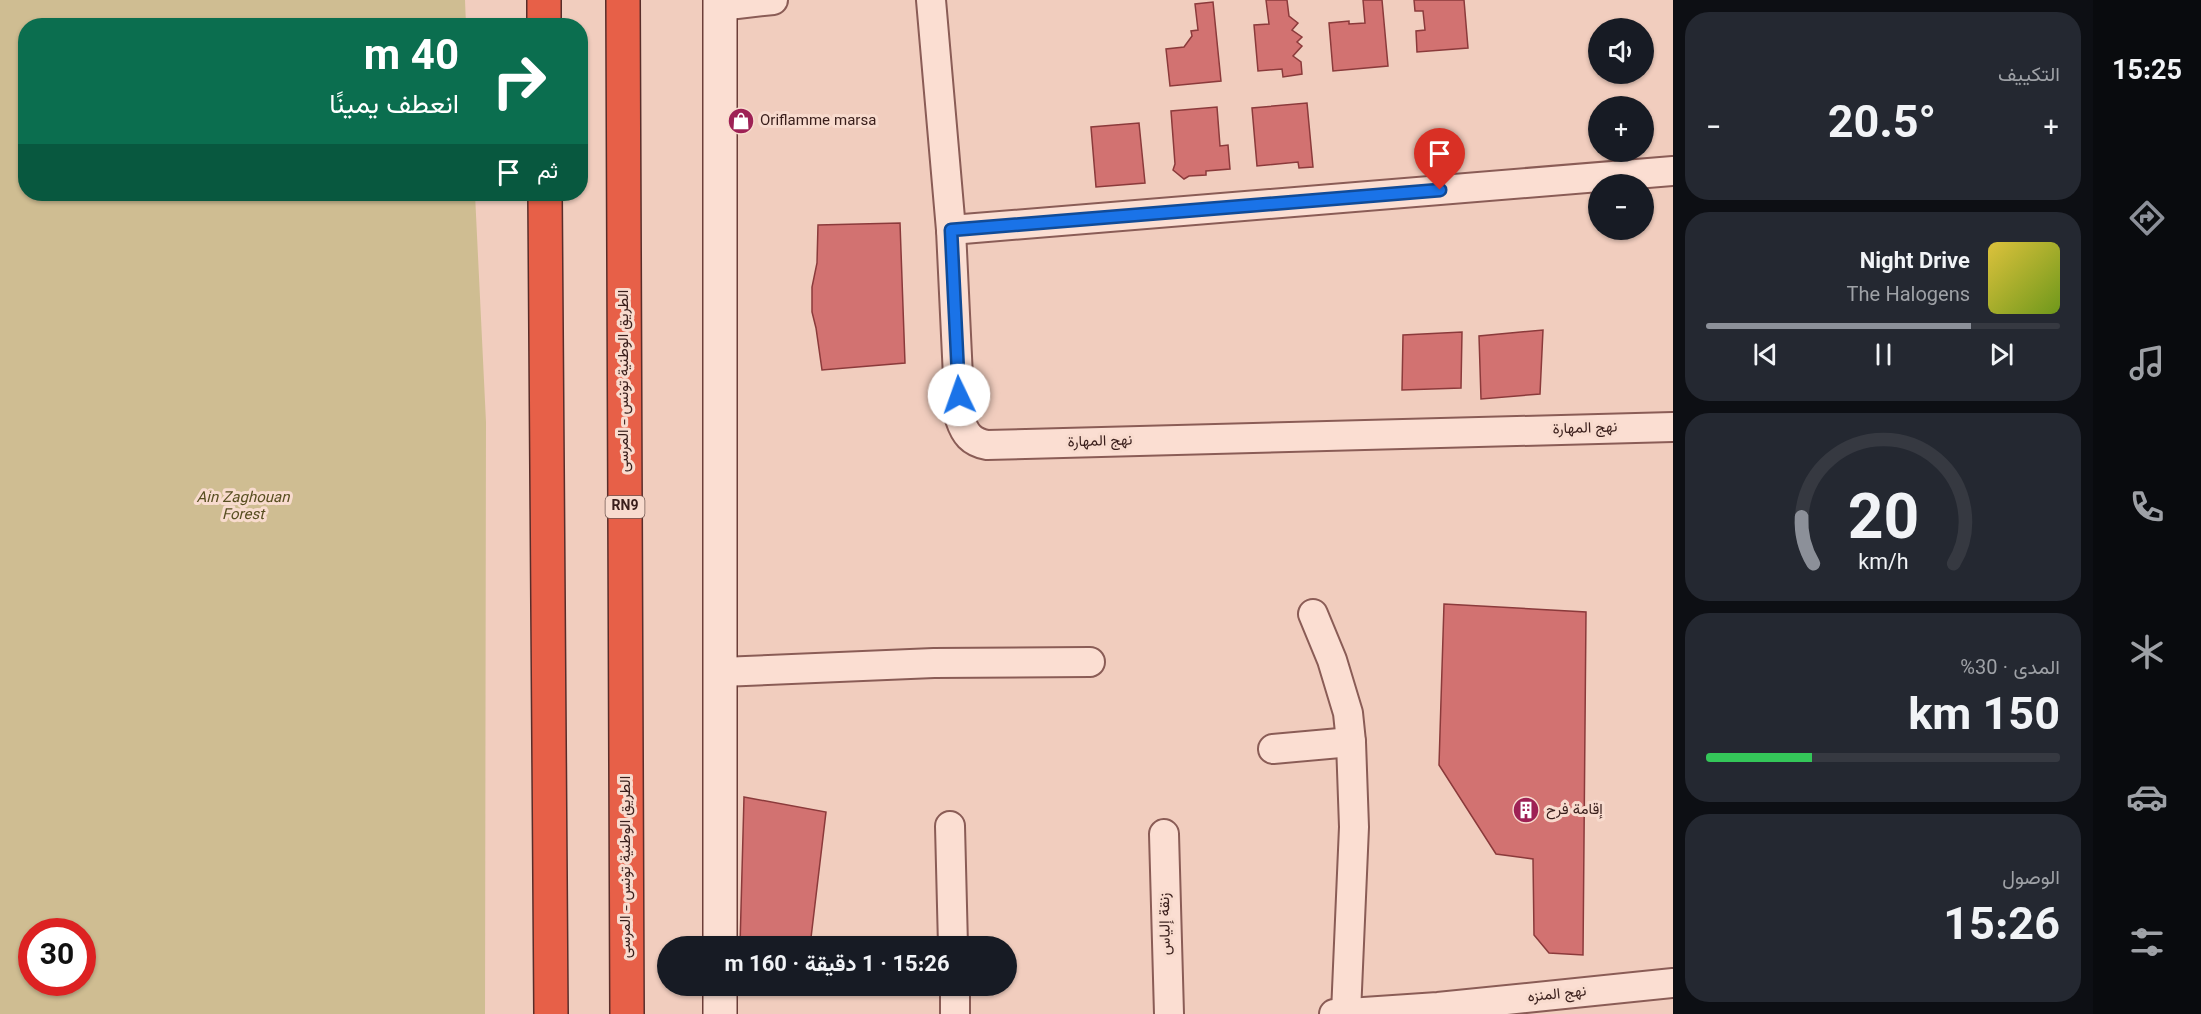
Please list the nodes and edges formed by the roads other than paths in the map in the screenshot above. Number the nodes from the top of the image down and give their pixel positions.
1 (544, 0) edge
2 (623, 0) edge
3 (773, 0) edge
4 (931, 0) edge
5 (720, 3) edge
6 (544, 18) edge
7 (1673, 171) edge
8 (545, 201) edge
9 (951, 230) junction
10 (1673, 427) edge
11 (1312, 614) dead end
12 (1090, 662) dead end
13 (721, 672) junction
14 (1351, 742) junction
15 (1273, 749) dead end
16 (950, 826) dead end
17 (1164, 834) dead end
18 (720, 936) edge
19 (954, 936) edge
20 (1673, 983) edge
21 (720, 996) edge
22 (955, 996) edge
23 (1438, 1010) edge
24 (1340, 1013) edge
25 (551, 1014) edge
26 (627, 1014) edge
27 (720, 1014) edge
28 (955, 1014) edge
29 (1169, 1014) edge

1 - 6 highway
2 - 26 highway, الطريق الوطنية تونس - المرسى / RN9
3 - 5 street
4 - 9 street, نهج المهارة
5 - 13 street
7 - 9 street
8 - 25 highway
9 - 10 street, نهج المهارة
11 - 14 street
12 - 13 street
13 - 18 street
14 - 15 street
14 - 24 street
16 - 19 street
17 - 29 street, زنقة إلياس
20 - 23 street, نهج المنزه
21 - 27 street
22 - 28 street
23 - 24 street, نهج المنزه

